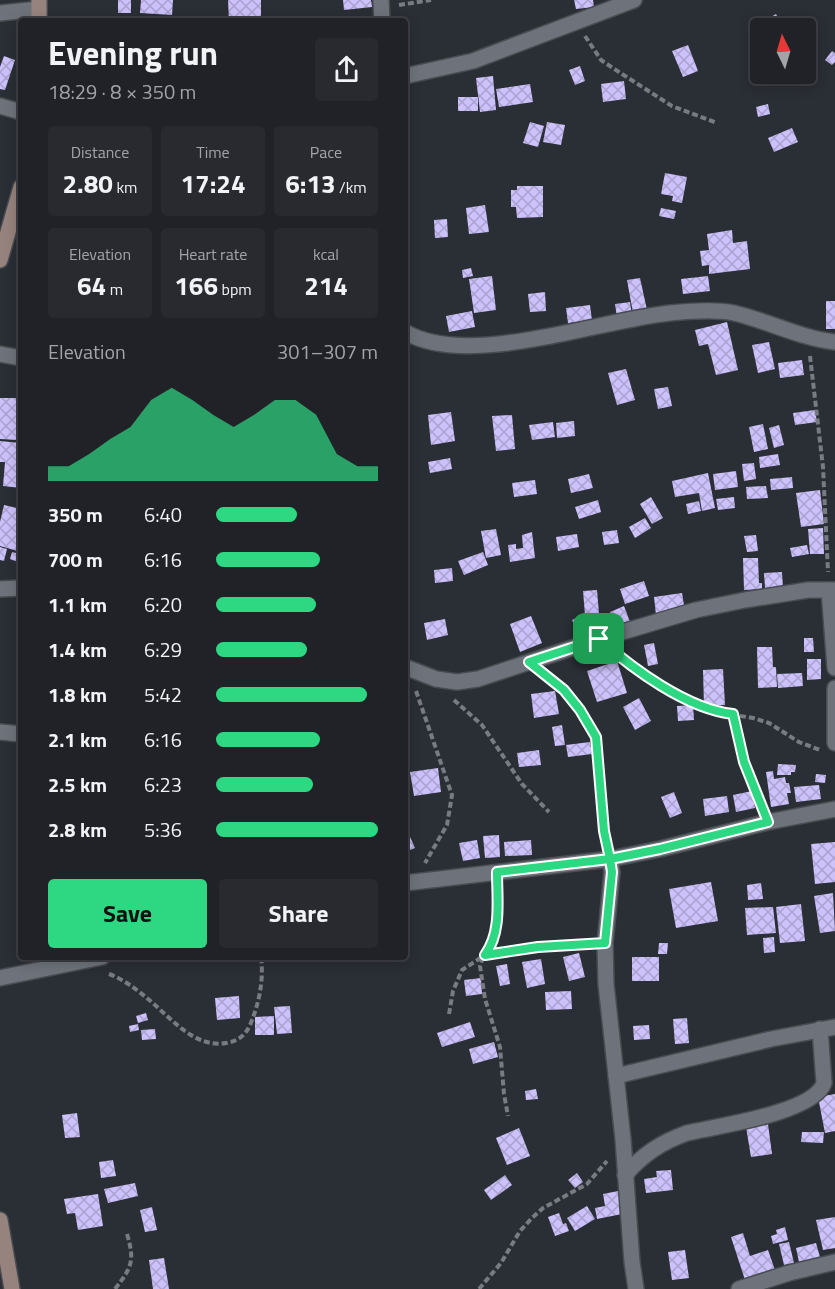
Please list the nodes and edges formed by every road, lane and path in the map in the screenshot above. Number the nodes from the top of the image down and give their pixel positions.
1 (381, 0) edge
2 (431, 0) edge
3 (634, 0) edge
4 (39, 10) edge
5 (0, 13) edge
6 (382, 18) edge
7 (383, 18) edge
8 (576, 23) junction
9 (408, 75) edge
10 (0, 106) edge
11 (18, 111) edge
12 (717, 123) dead end
13 (18, 197) edge
14 (0, 260) edge
15 (408, 333) edge
16 (808, 337) junction
17 (835, 342) edge
18 (0, 354) edge
19 (18, 357) edge
20 (18, 588) edge
21 (0, 589) edge
22 (832, 590) edge
23 (599, 639) junction
24 (529, 662) junction
25 (835, 668) edge
26 (408, 669) edge
27 (408, 674) edge
28 (436, 679) junction
29 (835, 688) edge
30 (733, 714) junction
31 (0, 732) edge
32 (18, 734) edge
33 (831, 747) edge
34 (835, 809) edge
35 (549, 812) dead end
36 (768, 822) junction
37 (610, 859) junction
38 (497, 872) junction
39 (410, 882) edge
40 (605, 943) junction
41 (485, 955) junction
42 (261, 960) edge
43 (103, 964) edge
44 (0, 978) edge
45 (449, 1014) dead end
46 (827, 1028) edge
47 (616, 1076) junction
48 (508, 1116) dead end
49 (623, 1139) junction
50 (625, 1175) junction
51 (0, 1220) edge
52 (127, 1234) dead end
53 (835, 1262) edge
54 (12, 1289) edge
55 (115, 1289) edge
56 (479, 1289) edge
57 (636, 1289) edge
58 (739, 1289) edge

1 - 6 street
2 - 7 path
3 - 8 street
4 - 5 street
8 - 9 street
8 - 12 path
10 - 11 street
13 - 14 street
15 - 16 street
16 - 17 street
16 - 22 path
18 - 19 street
20 - 21 street
22 - 23 street
22 - 25 street
23 - 24 street
23 - 30 path
24 - 28 street
24 - 37 path
26 - 28 street
27 - 39 path
28 - 35 path
29 - 33 street
30 - 33 path
30 - 36 path
31 - 32 street
34 - 36 street
36 - 37 street
37 - 38 street
37 - 40 street
38 - 39 street
38 - 41 path
40 - 41 path
40 - 47 street
41 - 45 path
41 - 48 path
42 - 43 path
43 - 44 street
46 - 47 street
46 - 50 street
47 - 49 street
49 - 50 street
49 - 56 path
50 - 57 street
51 - 54 street
52 - 55 path
53 - 58 street

